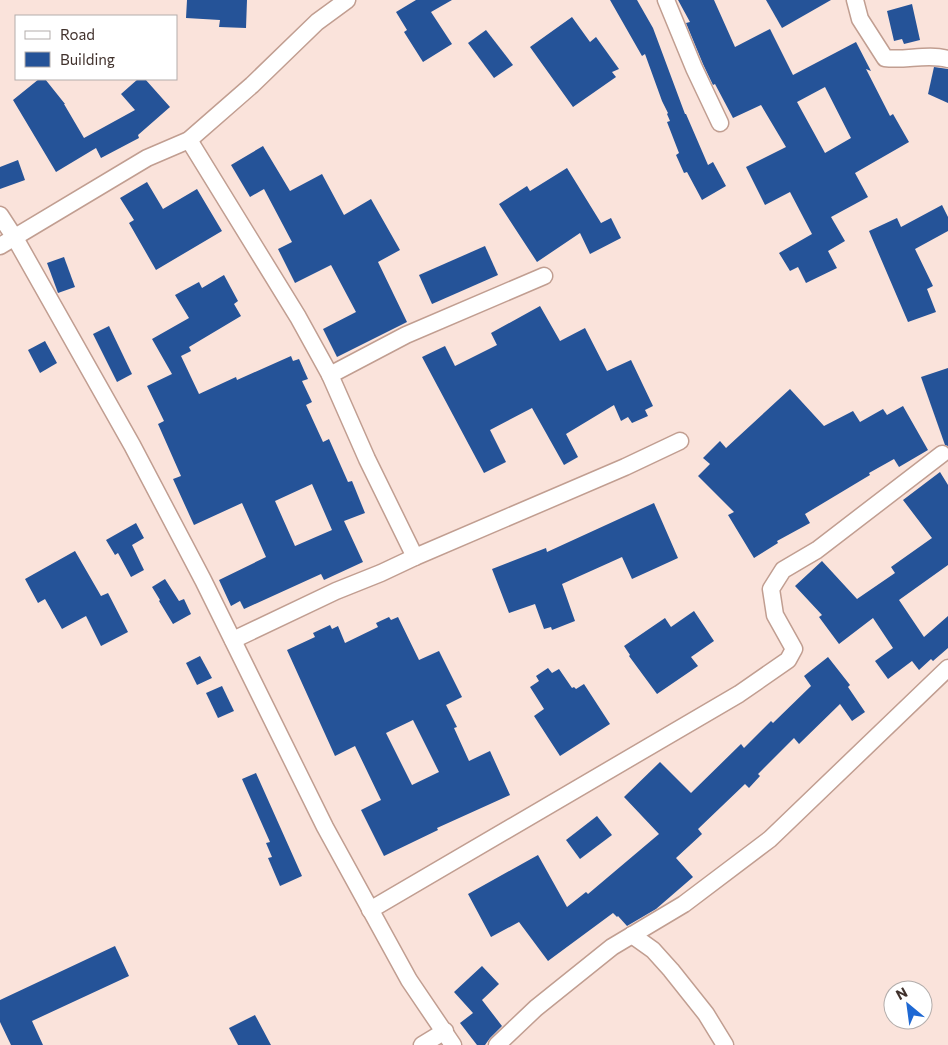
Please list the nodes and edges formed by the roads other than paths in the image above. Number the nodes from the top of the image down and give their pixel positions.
1 (347, 0) edge
2 (666, 0) edge
3 (855, 0) edge
4 (948, 59) edge
5 (720, 123) dead end
6 (189, 140) junction
7 (0, 215) edge
8 (15, 238) junction
9 (0, 246) edge
10 (544, 276) dead end
11 (330, 375) junction
12 (680, 441) dead end
13 (942, 454) dead end
14 (414, 557) junction
15 (233, 640) junction
16 (948, 668) edge
17 (370, 910) junction
18 (632, 935) junction
19 (449, 1038) edge
20 (422, 1045) edge
21 (497, 1045) edge
22 (725, 1045) edge

1 - 6 street
2 - 5 street
3 - 4 street
6 - 8 street
6 - 11 street
7 - 8 street
8 - 9 street
8 - 15 street
10 - 11 street
11 - 14 street
12 - 14 street
13 - 17 street
14 - 15 street
15 - 17 street
16 - 18 street
17 - 19 street
18 - 21 street
18 - 22 street
19 - 20 street

